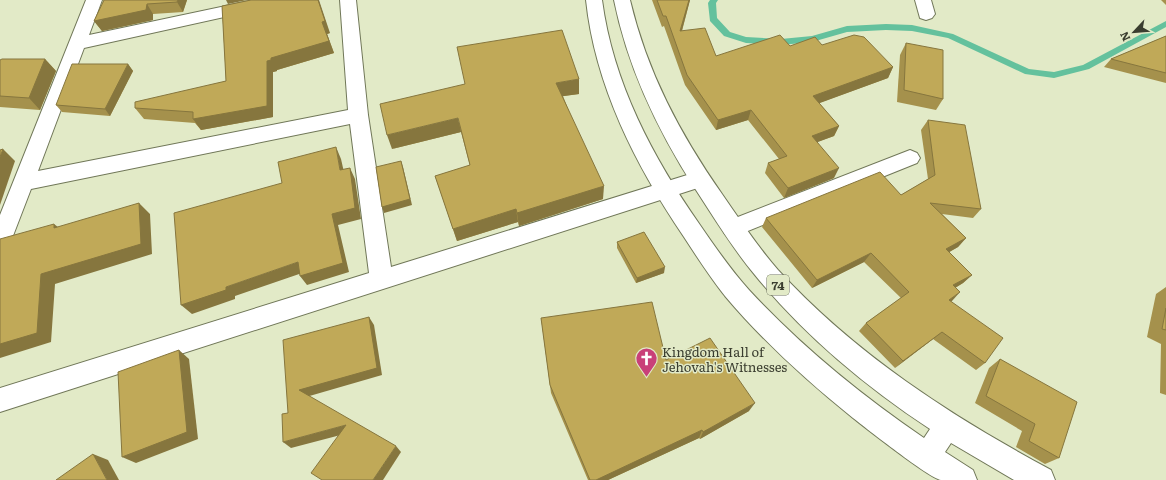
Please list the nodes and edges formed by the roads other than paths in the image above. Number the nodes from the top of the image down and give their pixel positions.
1 (94, 0) edge
2 (278, 0) edge
3 (348, 0) edge
4 (594, 0) edge
5 (622, 0) edge
6 (76, 44) junction
7 (358, 116) junction
8 (910, 158) dead end
9 (700, 179) junction
10 (24, 182) junction
11 (665, 191) junction
12 (733, 228) junction
13 (3, 235) dead end
14 (381, 279) junction
15 (0, 400) edge
16 (947, 425) junction
17 (927, 457) junction
18 (963, 480) edge
19 (1041, 480) edge

1 - 6 street
2 - 6 street
3 - 7 street
4 - 11 street
5 - 9 street, 74
6 - 10 street
7 - 10 street
7 - 14 street
8 - 12 street
9 - 11 street
9 - 12 street, 74
10 - 13 street
11 - 14 street
11 - 17 street
12 - 16 street, 74
14 - 15 street
16 - 17 street
16 - 19 street, 74
17 - 18 street

